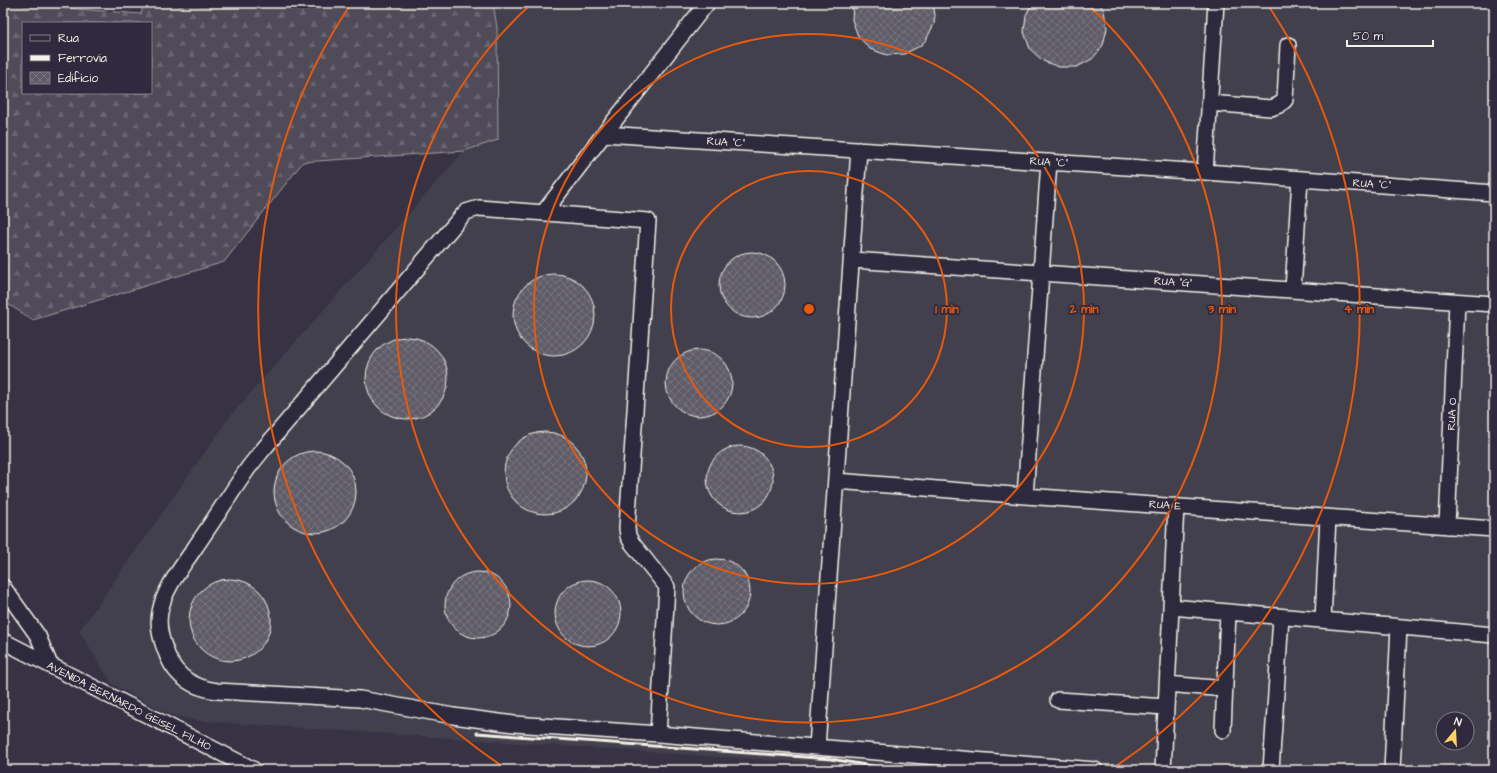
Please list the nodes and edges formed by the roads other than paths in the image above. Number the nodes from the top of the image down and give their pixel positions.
1 (707, 3) edge
2 (1216, 3) edge
3 (1288, 46) dead end
4 (1209, 103) junction
5 (604, 134) junction
6 (859, 150) junction
7 (1049, 162) junction
8 (1205, 172) junction
9 (1300, 179) junction
10 (1494, 193) edge
11 (544, 212) junction
12 (852, 260) junction
13 (1041, 273) junction
14 (1293, 290) junction
15 (1457, 302) junction
16 (1494, 304) edge
17 (836, 481) junction
18 (1026, 496) junction
19 (1176, 506) junction
20 (1328, 517) junction
21 (1447, 526) junction
22 (1488, 529) edge
23 (1494, 537) edge
24 (3, 587) edge
25 (1171, 607) junction
26 (1228, 612) junction
27 (1281, 617) junction
28 (1323, 620) junction
29 (1399, 627) junction
30 (1494, 635) edge
31 (3, 641) edge
32 (50, 665) junction
33 (1167, 684) junction
34 (1225, 689) junction
35 (1058, 700) dead end
36 (1166, 707) junction
37 (1222, 730) dead end
38 (658, 734) junction
39 (817, 747) junction
40 (254, 770) edge
41 (1095, 770) edge
42 (1163, 770) edge
43 (1271, 770) edge
44 (1392, 770) edge

1 - 5 street
2 - 4 street
3 - 4 street
4 - 8 street
5 - 6 street, RUA "C"
5 - 11 street
6 - 7 street, RUA "C"
6 - 12 street
7 - 8 street, RUA "C"
7 - 13 street
8 - 9 street, RUA "C"
9 - 10 street, RUA "C"
9 - 14 street
11 - 38 street
11 - 38 street
12 - 13 street, RUA "G"
12 - 17 street
13 - 14 street, RUA "G"
13 - 18 street
14 - 15 street, RUA "G"
15 - 16 street, RUA "G"
15 - 21 street, RUA O
17 - 18 street, RUA E
17 - 39 street
18 - 19 street, RUA E
19 - 20 street, RUA E
19 - 25 street
20 - 21 street, RUA E
20 - 28 street
21 - 22 street, RUA E
22 - 23 street
24 - 32 street
25 - 26 street
25 - 33 street
26 - 27 street
26 - 34 street
27 - 28 street
27 - 43 street
28 - 29 street
29 - 30 street
29 - 44 street
31 - 32 street, AVENIDA BERNARDO GEISEL FILHO
32 - 40 street, AVENIDA BERNARDO GEISEL FILHO
33 - 34 street
33 - 36 street
34 - 37 street
35 - 36 street
36 - 42 street
38 - 39 street
39 - 41 street

